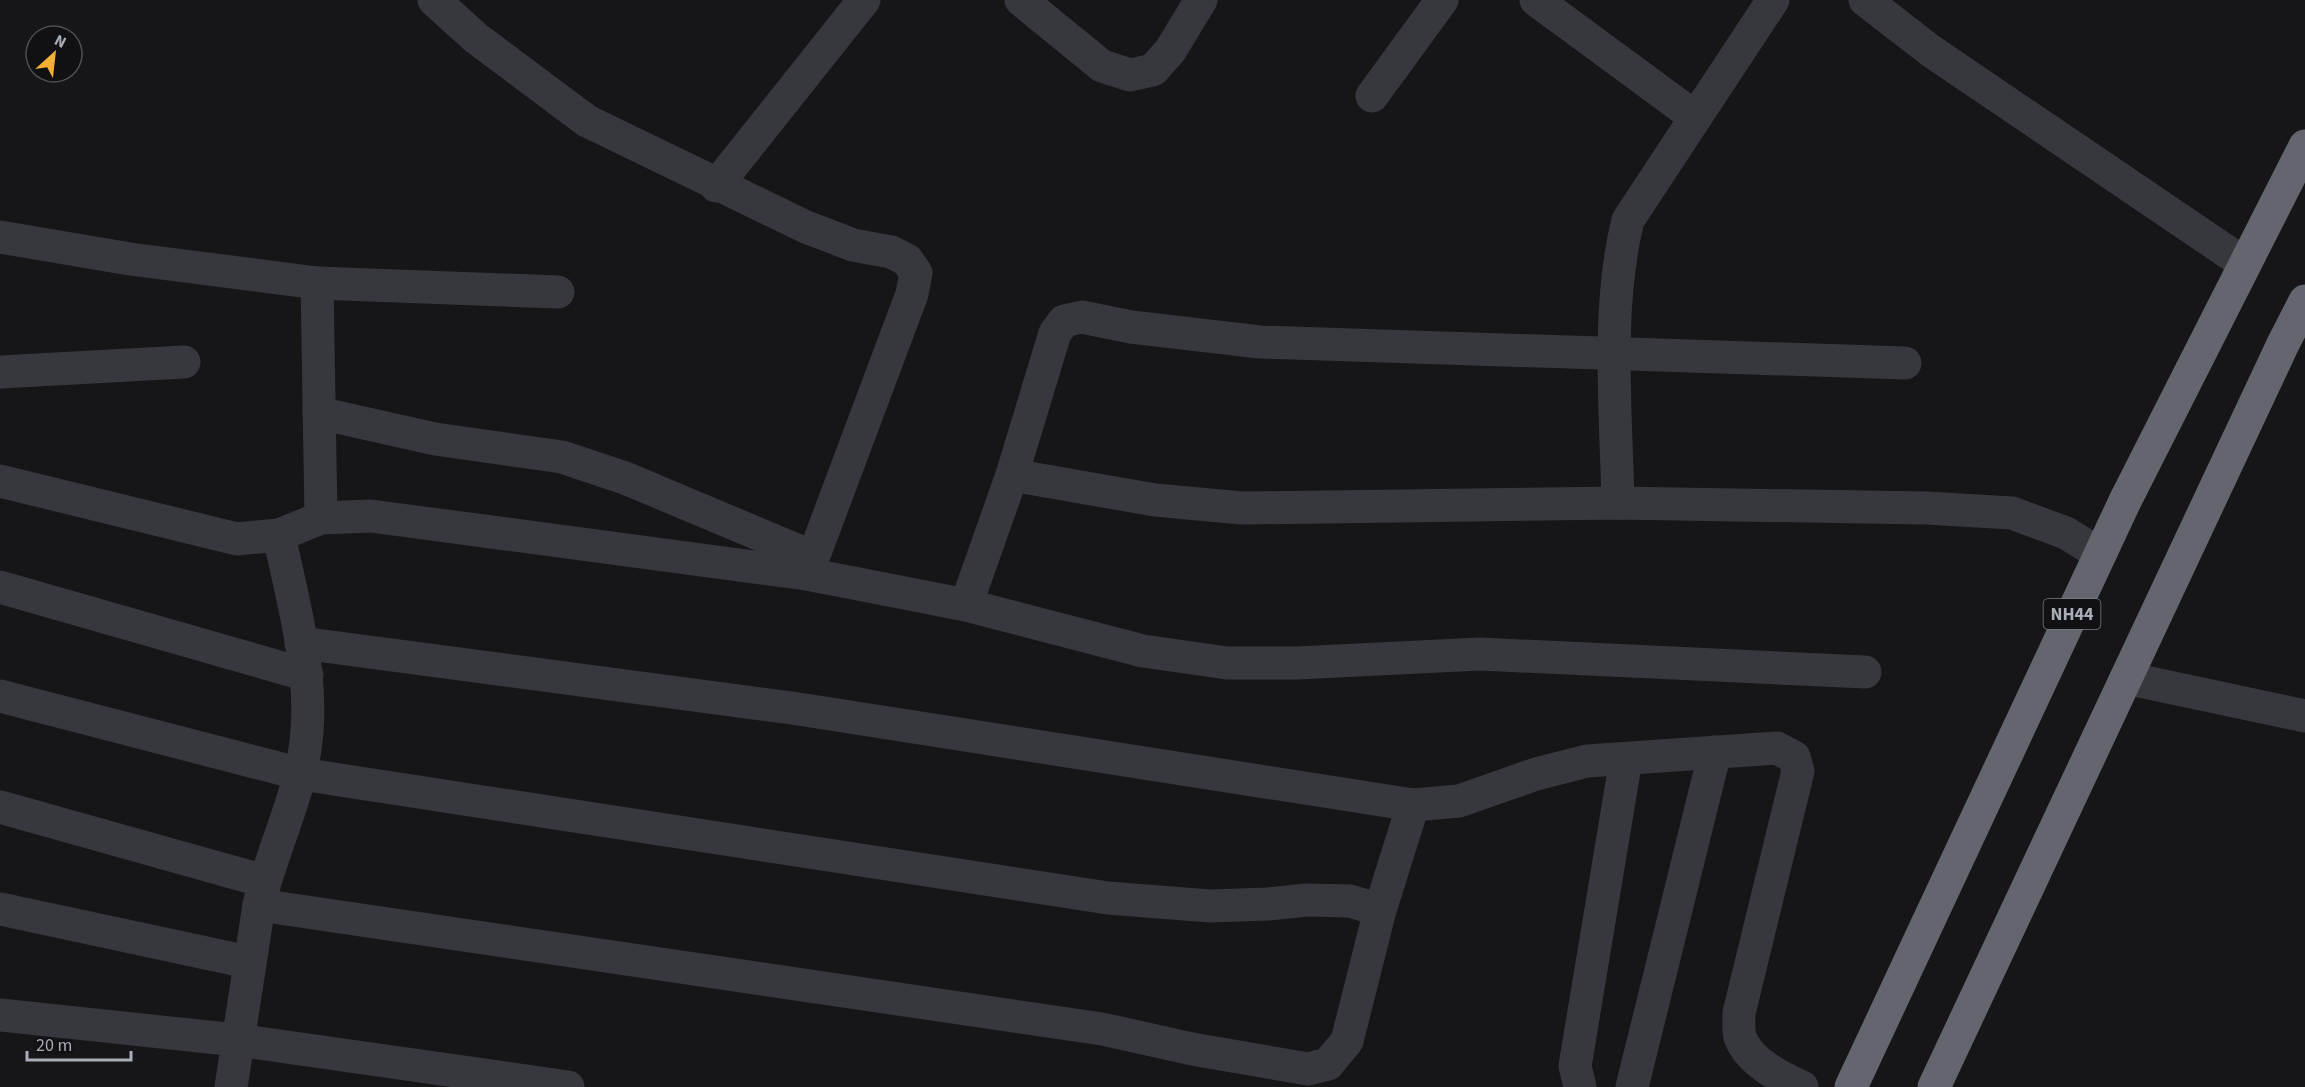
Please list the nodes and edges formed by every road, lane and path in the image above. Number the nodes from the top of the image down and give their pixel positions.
1 (434, 0) edge
2 (864, 0) edge
3 (1021, 0) edge
4 (1201, 0) edge
5 (1442, 0) edge
6 (1536, 0) edge
7 (1773, 0) edge
8 (1865, 0) edge
9 (1372, 96) dead end
10 (1695, 117) junction
11 (2305, 146) edge
12 (716, 186) junction
13 (0, 237) edge
14 (2245, 264) junction
15 (317, 284) junction
16 (558, 292) dead end
17 (2305, 301) edge
18 (1614, 354) junction
19 (184, 362) dead end
20 (1905, 363) dead end
21 (0, 372) edge
22 (319, 413) junction
23 (1012, 475) junction
24 (0, 481) edge
25 (1618, 503) junction
26 (321, 518) junction
27 (279, 535) junction
28 (2100, 554) junction
29 (810, 565) junction
30 (0, 587) edge
31 (966, 606) junction
32 (301, 643) junction
33 (1865, 672) dead end
34 (307, 675) junction
35 (2126, 678) junction
36 (0, 696) edge
37 (2305, 716) edge
38 (1715, 752) junction
39 (1626, 759) junction
40 (300, 774) junction
41 (1413, 805) junction
42 (0, 807) edge
43 (261, 893) junction
44 (0, 909) edge
45 (1380, 910) junction
46 (248, 962) junction
47 (0, 1015) edge
48 (237, 1040) junction
49 (1799, 1086) edge
50 (231, 1087) edge
51 (568, 1087) edge
52 (1580, 1087) edge
53 (1632, 1087) edge
54 (1851, 1087) edge
55 (1934, 1087) edge

1 - 12 street
2 - 12 street
3 - 4 street
5 - 9 street
6 - 10 street
7 - 10 street
8 - 14 street
10 - 18 street
11 - 14 highway, NH44
12 - 29 street
13 - 15 street
14 - 28 highway, NH44
15 - 16 street
15 - 22 street
17 - 35 highway
18 - 20 street
18 - 23 street
18 - 25 street
19 - 21 street
22 - 26 street
22 - 29 street
23 - 25 street
23 - 31 street
24 - 27 street
25 - 28 street
26 - 27 street
26 - 29 street
27 - 32 street
28 - 54 highway, NH44
29 - 31 street
30 - 34 street
31 - 33 street
32 - 34 street
32 - 41 street
34 - 40 street
35 - 37 street
35 - 55 highway
36 - 40 street
38 - 39 street
38 - 49 street
38 - 53 street
39 - 41 street
39 - 52 street
40 - 43 street
40 - 45 street
41 - 45 street
42 - 43 street
43 - 45 street
43 - 46 street
44 - 46 street
46 - 48 street
47 - 48 street
48 - 50 street
48 - 51 street

